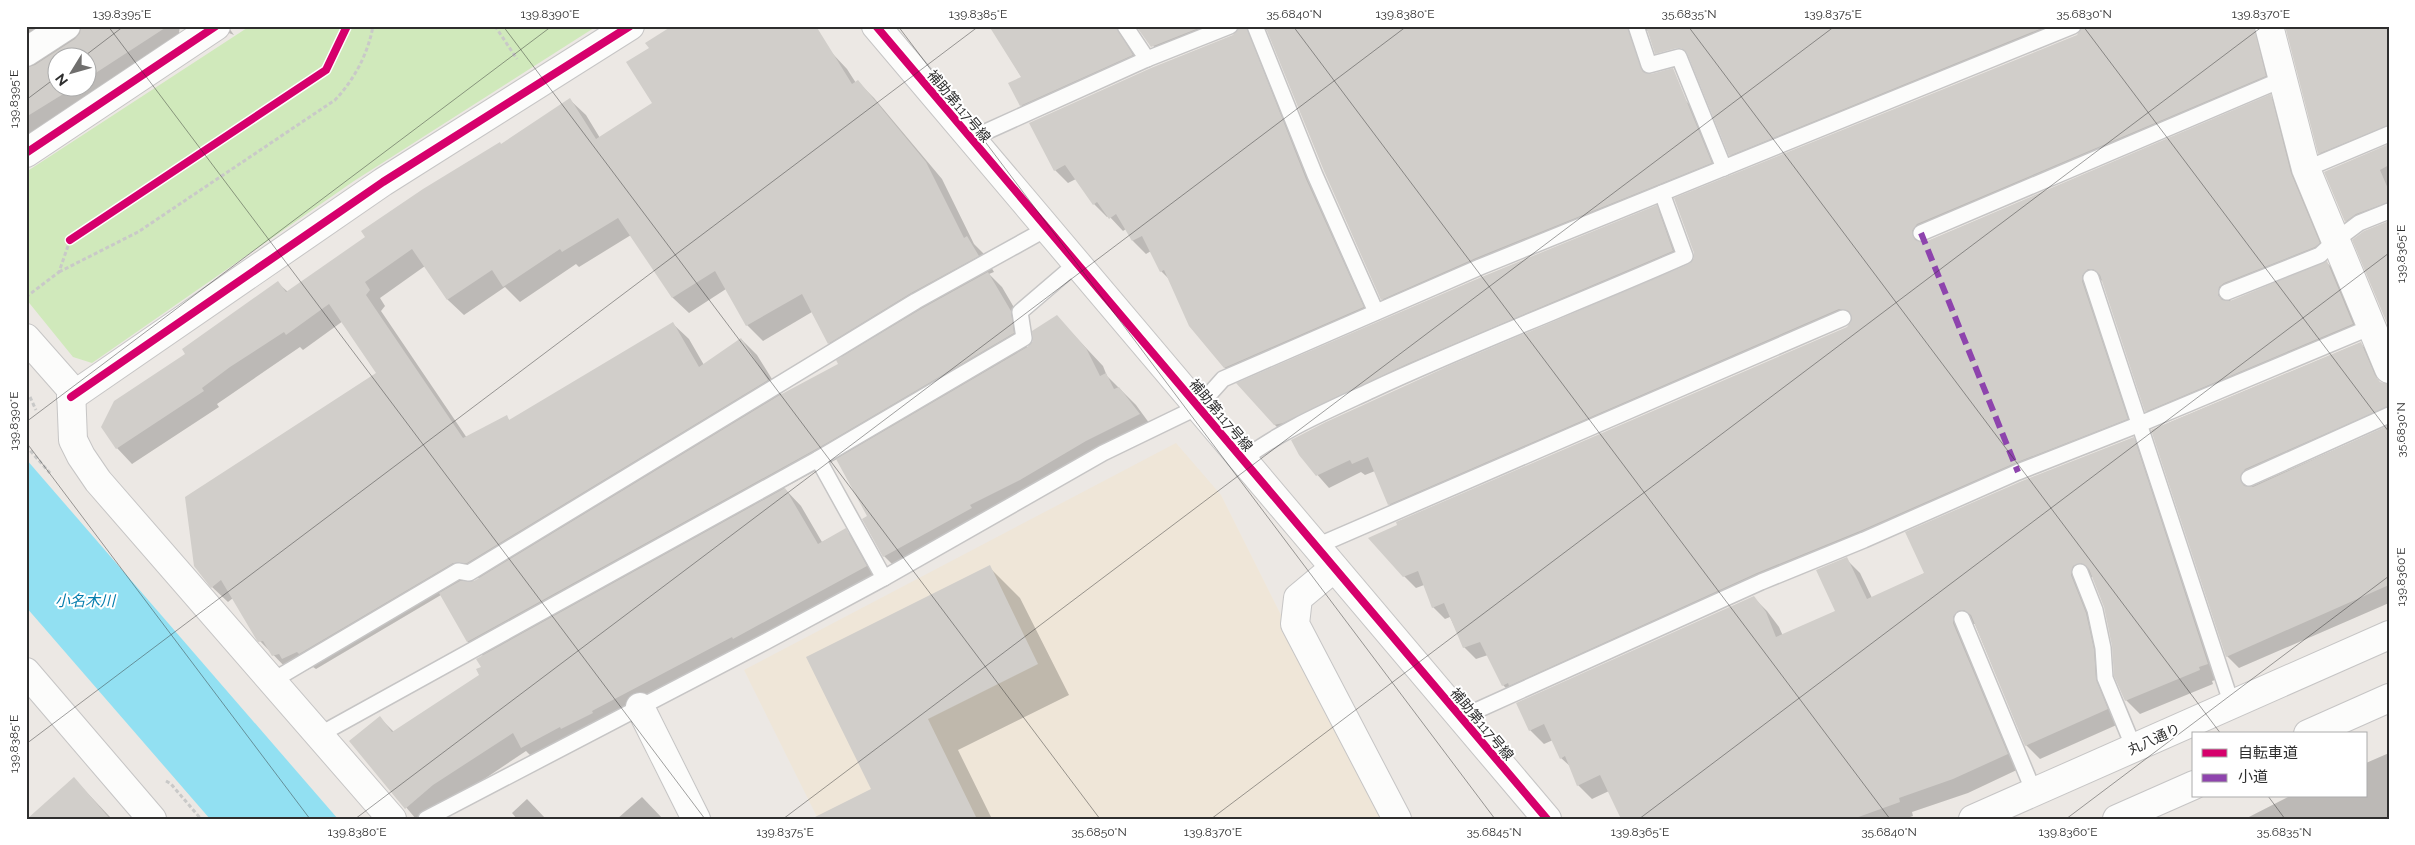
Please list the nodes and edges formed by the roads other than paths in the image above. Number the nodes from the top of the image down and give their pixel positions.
1 (66, 26) edge
2 (216, 26) edge
3 (630, 26) edge
4 (876, 26) edge
5 (1125, 26) edge
6 (1230, 26) edge
7 (1255, 26) edge
8 (1636, 26) edge
9 (2073, 26) edge
10 (2269, 26) edge
11 (26, 52) edge
12 (1147, 59) junction
13 (2283, 79) junction
14 (2389, 134) edge
15 (970, 138) junction
16 (26, 153) edge
17 (1724, 168) junction
18 (2306, 168) junction
19 (1662, 193) junction
20 (2389, 211) edge
21 (1046, 228) junction
22 (1921, 233) dead end
23 (2336, 241) junction
24 (1076, 264) junction
25 (2091, 278) dead end
26 (2227, 292) dead end
27 (1376, 312) junction
28 (1843, 318) dead end
29 (2371, 327) junction
30 (26, 338) edge
31 (2389, 369) edge
32 (71, 397) junction
33 (1198, 407) junction
34 (2389, 416) edge
35 (2140, 424) junction
36 (818, 459) junction
37 (1242, 460) junction
38 (2249, 478) dead end
39 (1317, 546) junction
40 (1334, 568) junction
41 (2080, 572) dead end
42 (884, 578) junction
43 (1962, 619) dead end
44 (2389, 635) edge
45 (26, 672) edge
46 (272, 681) junction
47 (2389, 698) edge
48 (2232, 705) junction
49 (640, 707) junction
50 (1460, 718) junction
51 (2312, 732) edge
52 (319, 735) junction
53 (2134, 748) junction
54 (2192, 786) edge
55 (2034, 792) junction
56 (2121, 818) edge
57 (152, 819) edge
58 (392, 819) edge
59 (426, 819) edge
60 (696, 819) edge
61 (1397, 819) edge
62 (1547, 819) edge
63 (1973, 819) edge

1 - 11 street
2 - 16 street
3 - 32 street
4 - 15 street, 補助第117号線
5 - 12 lane
6 - 12 lane
7 - 27 lane
8 - 17 lane
9 - 17 lane
10 - 13 street
12 - 15 lane
13 - 18 street
13 - 22 lane
14 - 18 lane
15 - 21 street, 補助第117号線
17 - 19 lane
18 - 23 street
19 - 27 lane
19 - 37 lane
20 - 23 lane
21 - 24 street, 補助第117号線
21 - 46 lane
23 - 26 lane
23 - 29 street
24 - 33 street, 補助第117号線
24 - 36 lane
25 - 35 lane
27 - 33 lane
28 - 39 lane
29 - 31 street
29 - 35 lane
30 - 32 street
32 - 46 street
33 - 37 street, 補助第117号線
33 - 42 lane
34 - 38 lane
35 - 48 lane
35 - 50 lane
36 - 42 lane
36 - 52 lane
37 - 39 street, 補助第117号線
39 - 40 street, 補助第117号線
40 - 50 street, 補助第117号線
40 - 61 street
41 - 53 lane
42 - 49 lane
43 - 55 lane
44 - 48 street, 丸八通り
45 - 57 street
46 - 52 street
47 - 51 street
48 - 53 street, 丸八通り
49 - 59 lane
49 - 60 street
50 - 62 street, 補助第117号線
52 - 58 street
53 - 55 street, 丸八通り
54 - 56 street
55 - 63 street, 丸八通り

